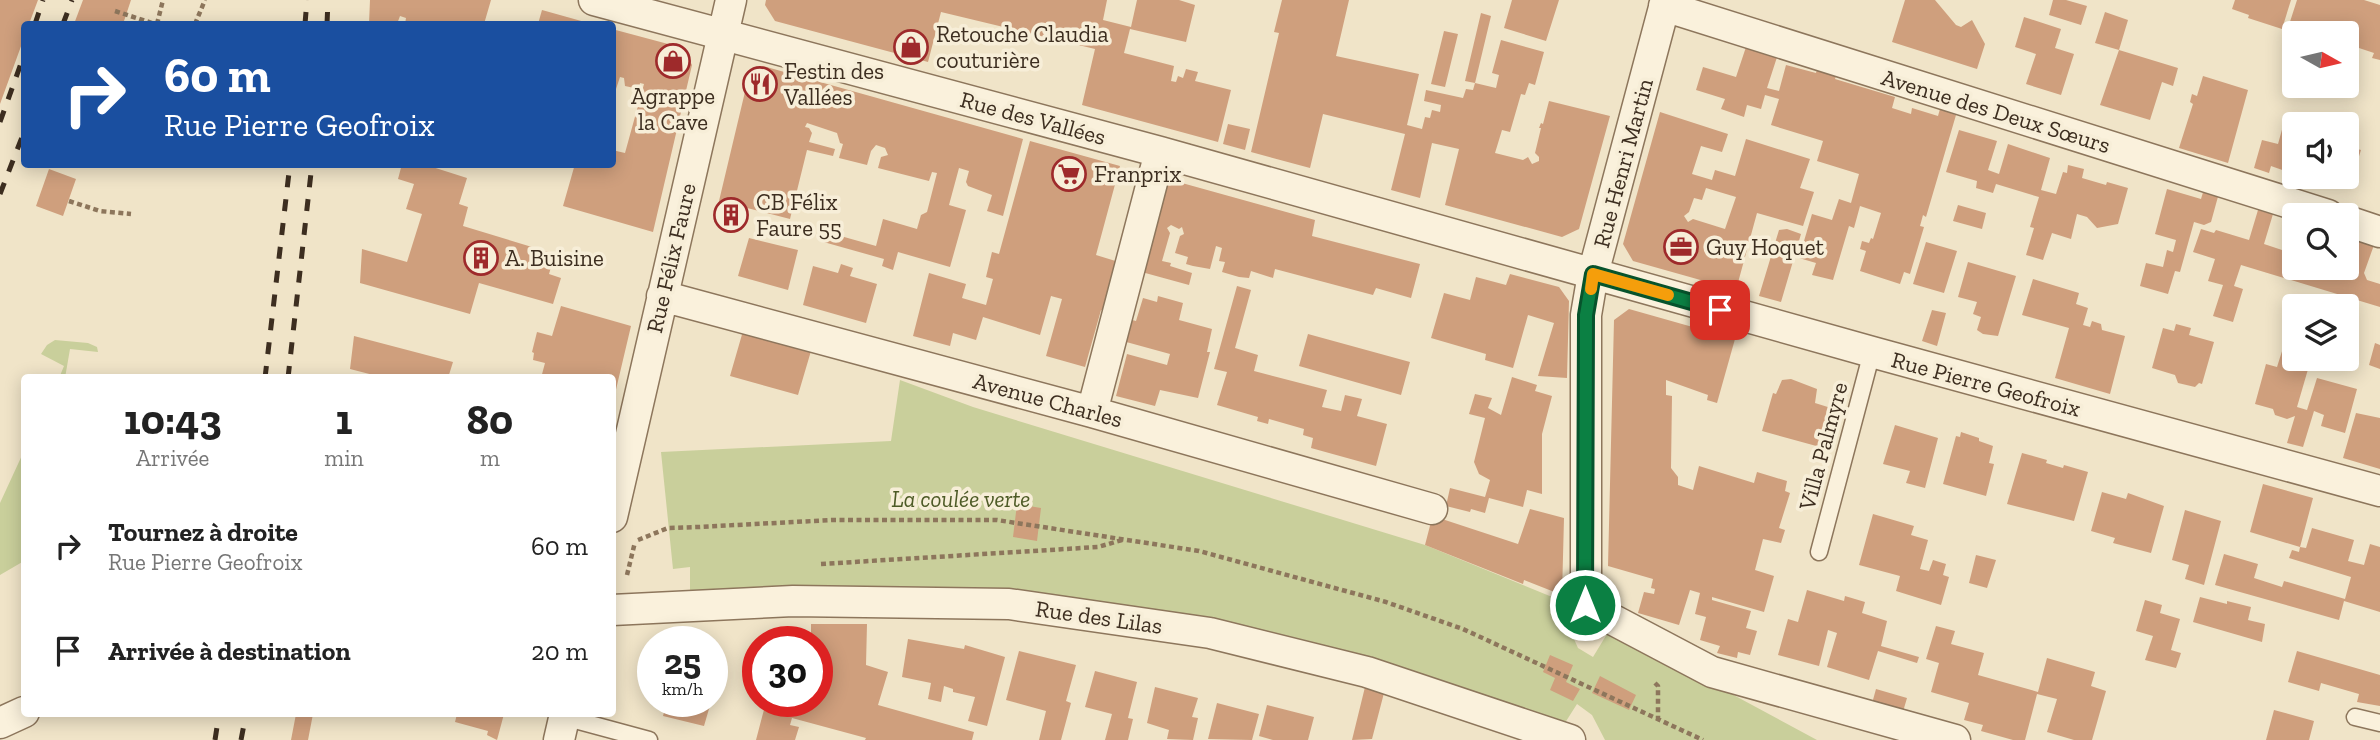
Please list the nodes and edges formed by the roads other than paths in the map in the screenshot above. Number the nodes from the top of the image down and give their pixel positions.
1 (594, 0) edge
2 (731, 0) edge
3 (1665, 3) edge
4 (723, 35) junction
5 (1160, 152) junction
6 (2290, 203) edge
7 (2359, 225) edge
8 (2380, 232) edge
9 (1593, 274) junction
10 (662, 296) junction
11 (1872, 352) junction
12 (1092, 412) junction
13 (2380, 491) edge
14 (616, 499) edge
15 (1432, 509) dead end
16 (1819, 552) dead end
17 (616, 610) edge
18 (21, 713) edge
19 (2355, 717) dead end
20 (0, 723) edge
21 (2380, 723) edge
22 (563, 724) edge
23 (649, 740) edge
24 (1570, 740) edge
25 (1955, 740) edge

1 - 4 street, Rue des Vallées
2 - 4 street, Rue Félix Faure
3 - 6 street, Avenue des Deux Sœurs
3 - 9 street, Rue Henri Martin
4 - 5 street, Rue des Vallées
4 - 10 street, Rue Félix Faure
5 - 9 street, Rue des Vallées
5 - 12 street
7 - 8 street
9 - 11 street, Rue Pierre Geofroix
9 - 25 street, Rue Henri Martin
10 - 12 street, Avenue Charles
10 - 14 street, Rue Félix Faure
11 - 13 street, Rue Pierre Geofroix
11 - 16 lane, Villa Palmyre
12 - 15 street, Avenue Charles
17 - 24 street, Rue des Lilas
18 - 20 street
19 - 21 lane
22 - 23 lane

